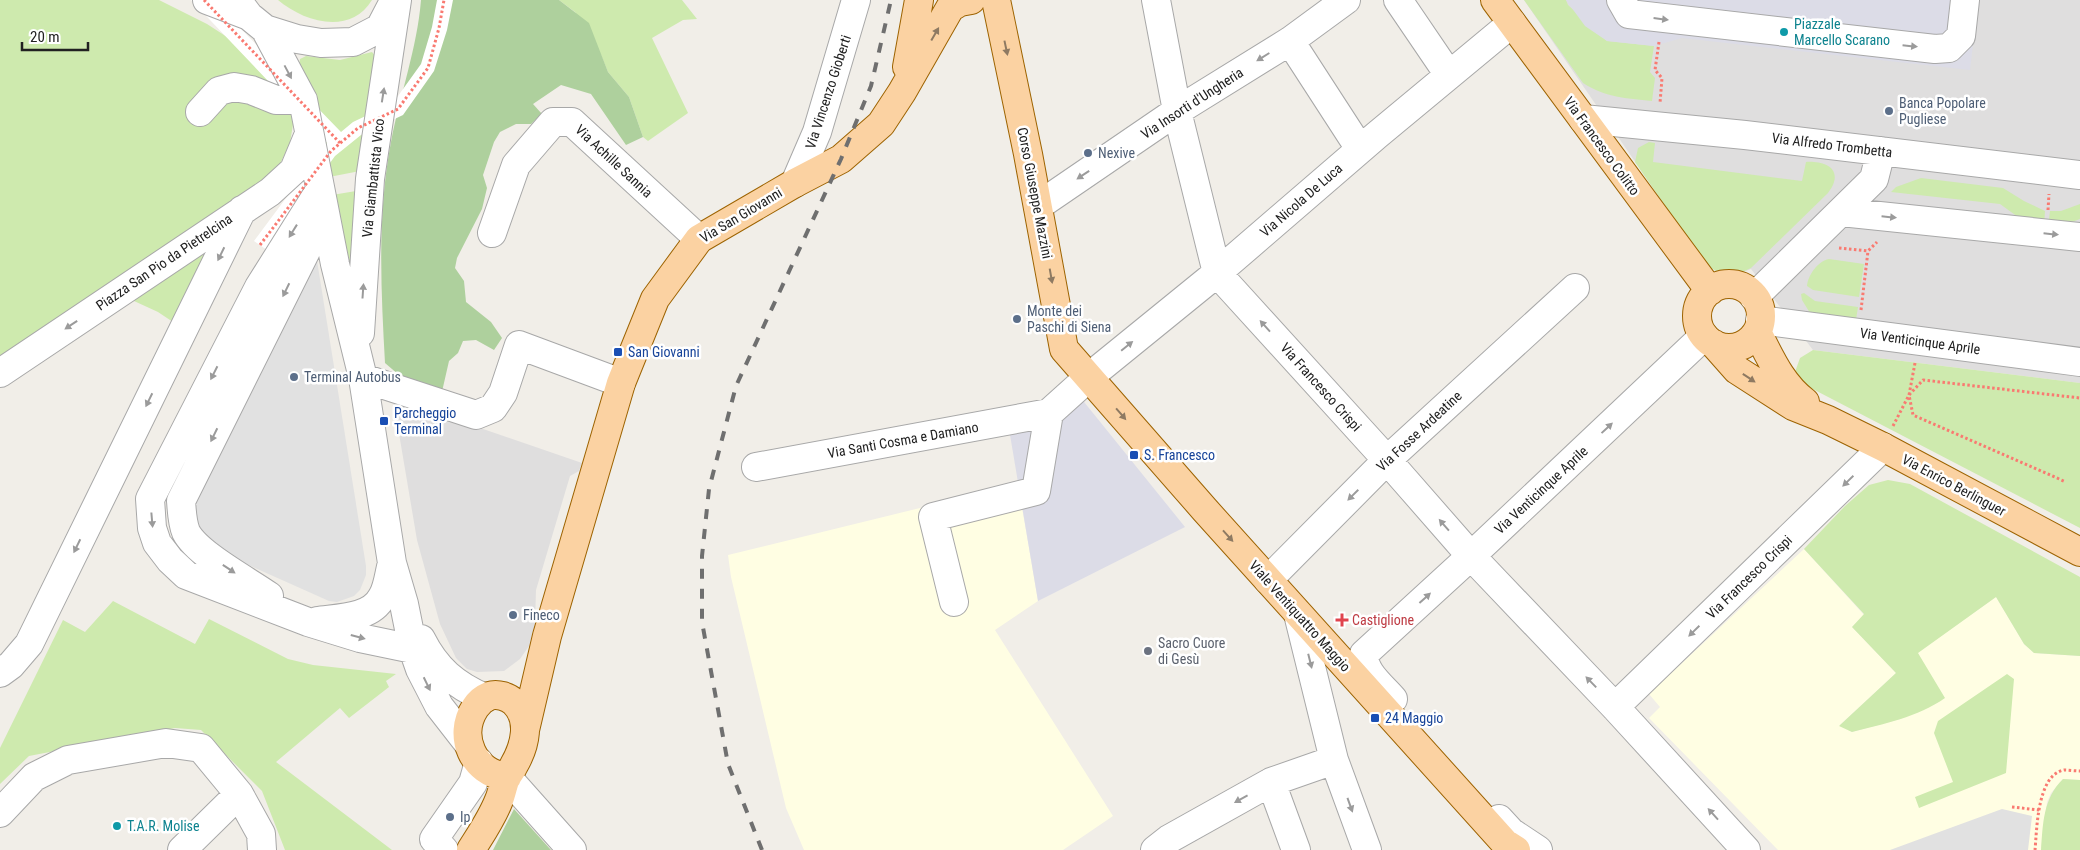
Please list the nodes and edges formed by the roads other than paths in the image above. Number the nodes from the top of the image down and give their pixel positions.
1 (205, 0) edge
2 (396, 0) edge
3 (856, 0) edge
4 (919, 0) edge
5 (971, 0) edge
6 (1156, 0) edge
7 (1346, 0) edge
8 (1398, 0) edge
9 (1495, 0) edge
10 (1621, 0) edge
11 (1965, 0) edge
12 (998, 6) edge
13 (250, 15) edge
14 (1512, 23) junction
15 (1290, 40) junction
16 (1449, 75) junction
17 (902, 92) junction
18 (302, 100) junction
19 (1177, 111) junction
20 (200, 112) dead end
21 (1583, 119) junction
22 (309, 134) junction
23 (1360, 149) junction
24 (1881, 151) junction
25 (2080, 175) edge
26 (795, 182) junction
27 (322, 203) junction
28 (1038, 206) junction
29 (242, 210) junction
30 (1841, 212) junction
31 (492, 233) dead end
32 (2080, 237) edge
33 (699, 239) junction
34 (1217, 273) junction
35 (1576, 288) dead end
36 (1710, 291) junction
37 (1757, 316) junction
38 (1709, 340) junction
39 (2080, 362) edge
40 (361, 368) junction
41 (0, 373) edge
42 (1089, 377) junction
43 (621, 382) junction
44 (1049, 413) junction
45 (1828, 420) junction
46 (1883, 447) junction
47 (1387, 460) junction
48 (756, 467) dead end
49 (2080, 552) edge
50 (1471, 556) junction
51 (392, 563) junction
52 (1268, 580) junction
53 (954, 602) dead end
54 (404, 604) junction
55 (1298, 614) junction
56 (308, 622) junction
57 (548, 636) junction
58 (1376, 643) junction
59 (413, 649) junction
60 (0, 673) edge
61 (493, 696) junction
62 (1615, 707) junction
63 (525, 730) junction
64 (1334, 760) junction
65 (485, 762) junction
66 (1270, 782) junction
67 (239, 794) junction
68 (0, 812) edge
69 (478, 839) edge
70 (1511, 848) edge
71 (182, 850) edge
72 (262, 850) edge
73 (444, 850) edge
74 (572, 850) edge
75 (1155, 850) edge
76 (1296, 850) edge
77 (1367, 850) edge
78 (1538, 850) edge
79 (1746, 850) edge

1 - 13 street
2 - 13 street
40 -> 2 street, Via Giambattista Vico
3 - 26 street, Via Vincenzo Gioberti
4 - 17 main road
5 - 12 main road, Via San Giovanni
17 -> 5 main road, Via San Giovanni
6 - 19 street, Via Francesco Crispi
7 - 15 street, Via Insorti d'Ungheria
8 - 16 street
9 - 14 main road, Via Francesco Colitto
10 -> 11 street
12 -> 28 main road, Corso Giuseppe Mazzini
13 -> 18 street, Via Giambattista Vico
14 - 16 street, Via Nicola De Luca
14 - 21 main road, Via Francesco Colitto
15 -> 19 street, Via Insorti d'Ungheria
15 - 23 street
16 - 23 street, Via Nicola De Luca
17 - 26 main road, Via San Giovanni
18 - 20 street
18 - 22 street, Via Giambattista Vico
19 -> 28 street, Via Insorti d'Ungheria
19 - 34 street, Via Francesco Crispi
21 - 24 street, Via Alfredo Trombetta
21 - 36 main road, Via Francesco Colitto
22 - 27 street, Via Giambattista Vico
22 - 29 street, Piazza San Pio da Pietrelcina
23 - 34 street, Via Nicola De Luca
24 - 25 street, Via Alfredo Trombetta
24 - 30 street
26 - 33 main road, Via San Giovanni
27 - 40 street, Via Giambattista Vico
27 -> 56 street
28 -> 42 main road, Corso Giuseppe Mazzini
29 -> 41 street, Piazza San Pio da Pietrelcina
29 -> 60 street
30 -> 32 street
30 - 37 street
31 - 33 street, Via Achille Sannia
33 - 43 main road, Via San Giovanni
42 -> 34 street, Via Nicola De Luca
47 -> 34 street, Via Francesco Crispi
35 - 47 street, Via Fosse Ardeatine
36 - 37 main road
36 - 38 main road
37 - 38 main road
37 - 39 street, Via Venticinque Aprile
37 - 45 main road, Via Enrico Berlinguer
38 -> 45 main road, Via Enrico Berlinguer
50 -> 38 street, Via Venticinque Aprile
40 - 43 street
40 - 51 street, Via Giambattista Vico
42 - 44 street, Via Nicola De Luca
42 -> 52 main road, Viale Ventiquattro Maggio
43 - 57 main road, Via San Giovanni
44 - 48 street, Via Santi Cosma e Damiano
44 - 53 street
45 - 46 main road, Via Enrico Berlinguer
46 - 49 main road, Via Enrico Berlinguer
46 -> 62 street, Via Francesco Crispi
50 -> 47 street, Via Francesco Crispi
47 -> 52 street, Via Fosse Ardeatine
58 -> 50 street, Via Venticinque Aprile
62 -> 50 street, Via Francesco Crispi
51 - 54 street, Via Giambattista Vico
51 - 56 street
52 - 55 main road, Viale Ventiquattro Maggio
54 - 59 street, Via Giambattista Vico
54 - 61 street, Via Giambattista Vico
55 - 58 street
55 -> 64 street
55 - 70 main road, Viale Ventiquattro Maggio
56 -> 59 street
57 - 61 main road, Via San Giovanni
57 - 63 main road, Via San Giovanni
58 - 78 street
59 -> 65 street, Via Giambattista Vico
61 - 63 main road
61 - 65 main road
79 -> 62 street, Via Francesco Crispi
63 - 65 main road
64 - 66 street
64 -> 77 street
65 - 69 main road
65 - 73 street
65 - 74 street, Via Giambattista Vico
66 -> 75 street
66 - 76 street
67 - 68 street
67 - 71 street
67 - 72 street

